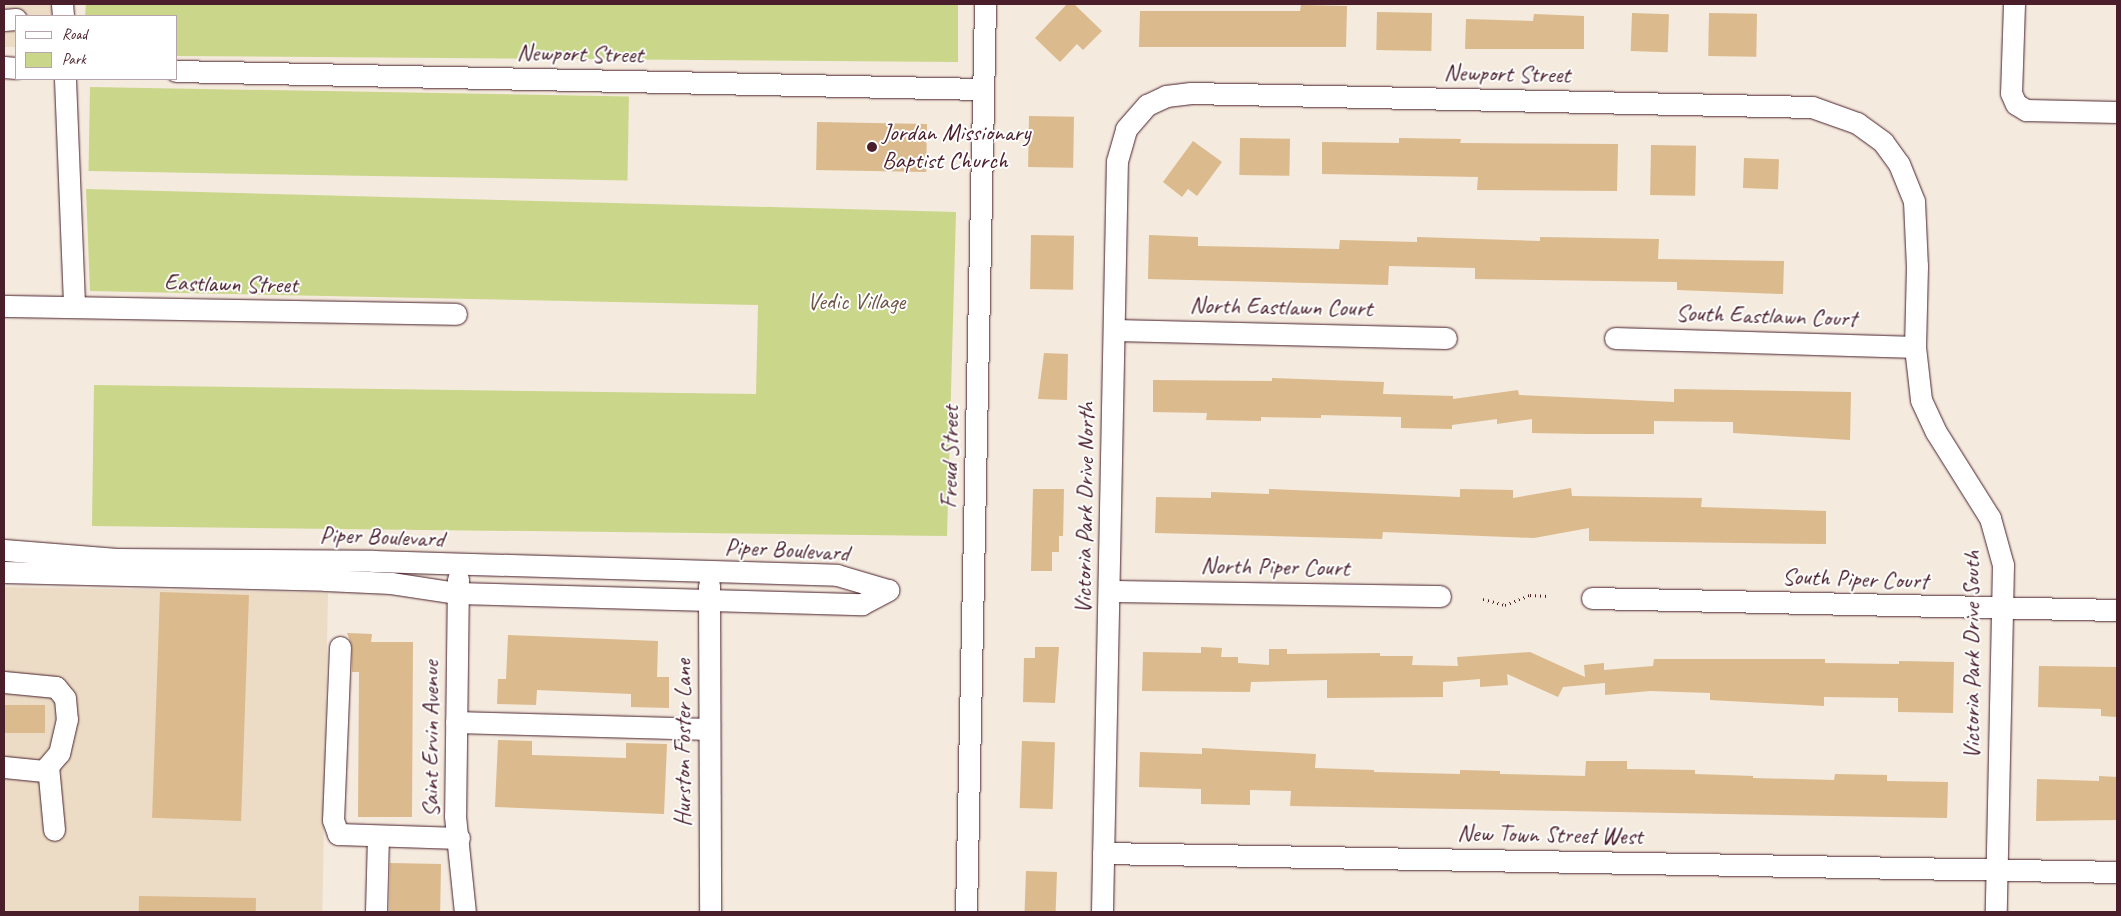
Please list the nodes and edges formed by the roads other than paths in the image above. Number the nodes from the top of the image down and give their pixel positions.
1 (985, 4) edge
2 (2014, 4) edge
3 (178, 71) edge
4 (65, 80) edge
5 (983, 89) junction
6 (1140, 112) joint
7 (2117, 112) edge
8 (1872, 132) joint
9 (4, 306) edge
10 (74, 307) junction
11 (456, 314) dead end
12 (1115, 330) junction
13 (1446, 338) dead end
14 (1615, 338) dead end
15 (1915, 347) junction
16 (4, 550) edge
17 (458, 566) junction
18 (4, 572) edge
19 (710, 573) junction
20 (1109, 591) junction
21 (457, 593) junction
22 (1440, 596) dead end
23 (708, 598) junction
24 (1592, 598) dead end
25 (2002, 609) junction
26 (2117, 610) edge
27 (340, 647) dead end
28 (4, 682) edge
29 (456, 722) junction
30 (709, 729) junction
31 (48, 766) junction
32 (4, 767) edge
33 (54, 830) dead end
34 (378, 837) junction
35 (459, 838) junction
36 (1103, 852) junction
37 (1997, 870) junction
38 (2117, 872) edge
39 (376, 912) edge
40 (465, 912) edge
41 (710, 912) edge
42 (966, 912) edge
43 (1102, 912) edge
44 (1996, 912) edge

1 - 5 street, Freud Street
2 - 7 street
3 - 5 street, Newport Street
4 - 10 street
5 - 42 street, Freud Street
6 - 8 street, Newport Street
6 - 12 street, Victoria Park Drive North
8 - 15 street, Victoria Park Drive South
9 - 10 street, Eastlawn Street
10 - 11 street, Eastlawn Street
12 - 13 street, North Eastlawn Court
12 - 20 street, Victoria Park Drive North
14 - 15 street, South Eastlawn Court
15 - 25 street, Victoria Park Drive South
16 - 17 street, Piper Boulevard
17 - 19 street, Piper Boulevard
17 - 21 street, Saint Ervin Avenue
18 - 21 street, Piper Boulevard
19 - 23 street, Hurston Foster Lane
19 - 23 street, Piper Boulevard
20 - 22 street, North Piper Court
20 - 36 street, Victoria Park Drive North
21 - 23 street, Piper Boulevard
21 - 29 street, Saint Ervin Avenue
23 - 30 street, Hurston Foster Lane
24 - 25 street, South Piper Court
25 - 26 street, South Piper Court
25 - 37 street, Victoria Park Drive South
27 - 34 street
28 - 31 street
29 - 30 street
29 - 35 street, Saint Ervin Avenue
30 - 41 street, Hurston Foster Lane
31 - 32 street
31 - 33 street
34 - 35 street
34 - 39 street
35 - 40 street, Saint Ervin Avenue
36 - 37 street, New Town Street West
36 - 43 street, Victoria Park Drive North
37 - 38 street, New Town Street West
37 - 44 street, Victoria Park Drive South

